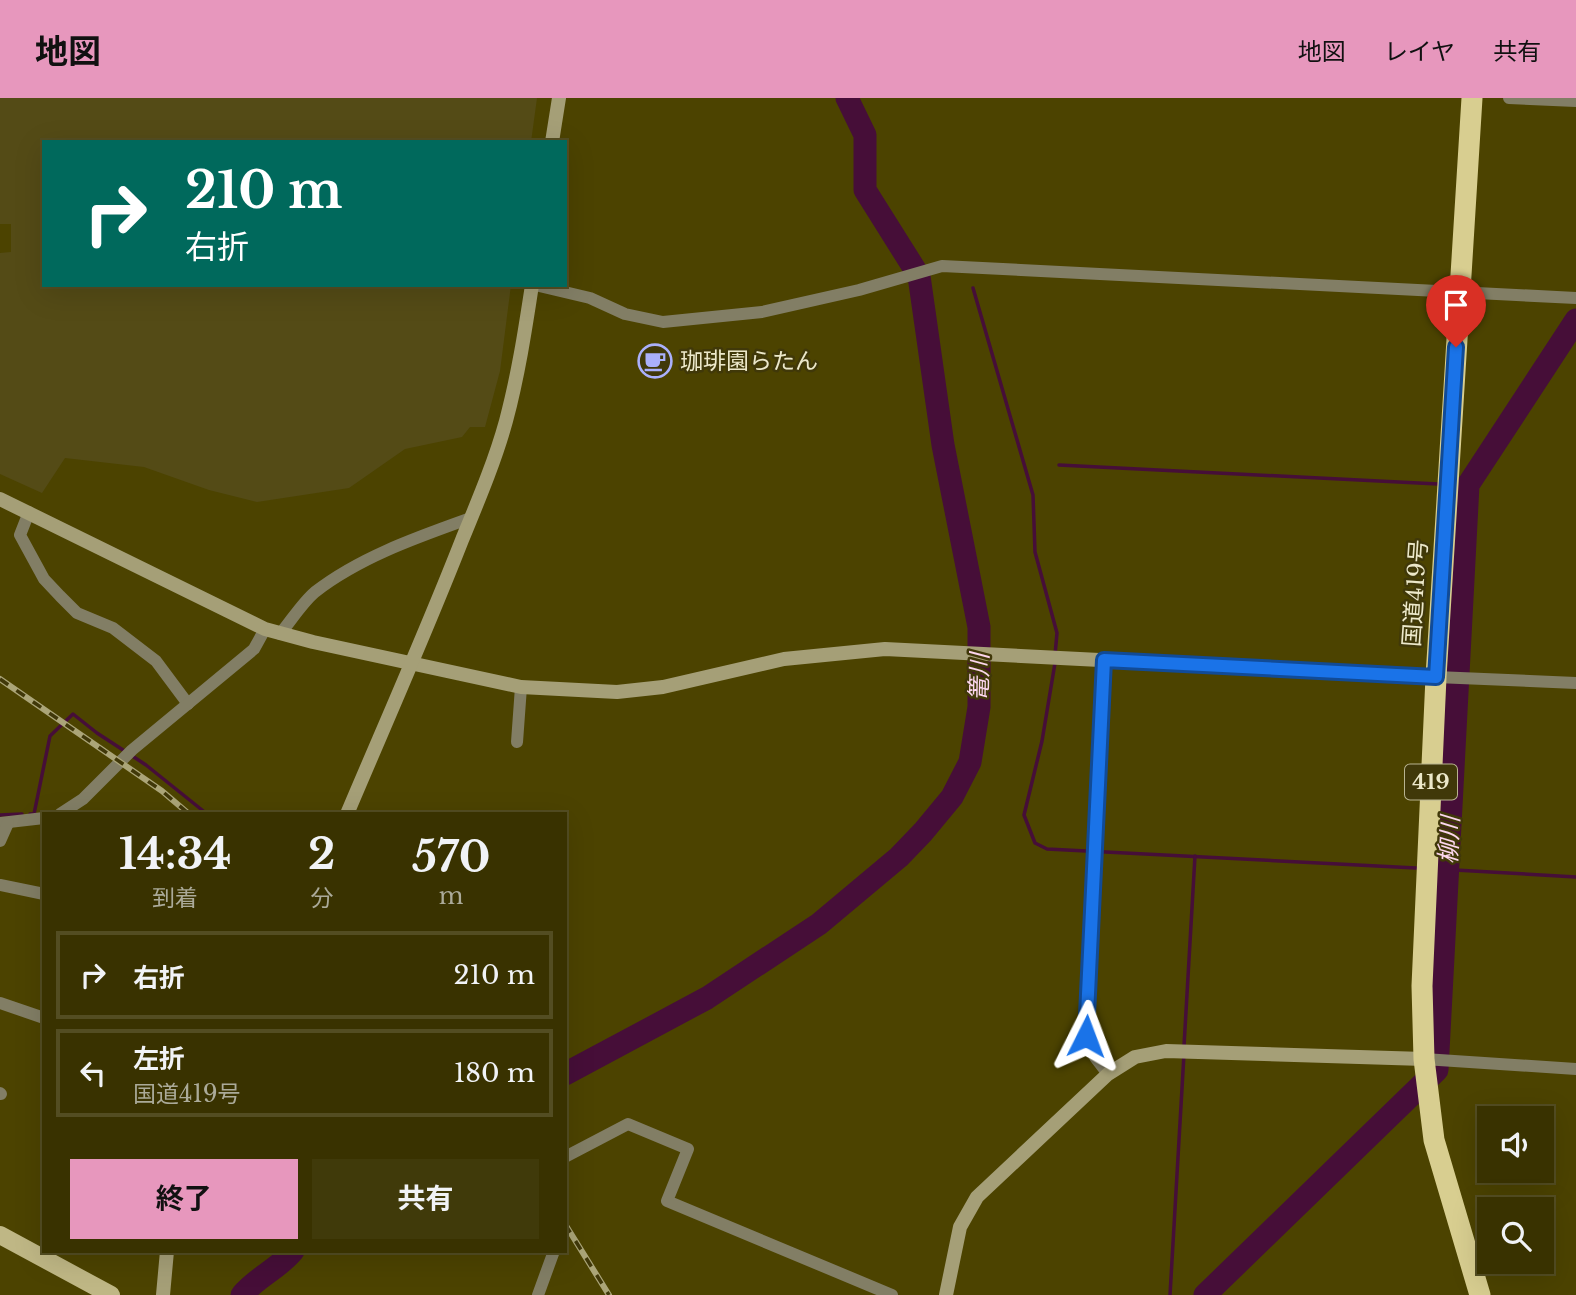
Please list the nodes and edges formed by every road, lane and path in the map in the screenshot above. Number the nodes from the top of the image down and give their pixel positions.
1 (559, 98) edge
2 (1472, 98) edge
3 (1508, 98) edge
4 (1576, 101) edge
5 (552, 140) edge
6 (534, 287) edge
7 (543, 287) edge
8 (1459, 292) junction
9 (1576, 298) edge
10 (0, 499) edge
11 (29, 512) junction
12 (471, 518) junction
13 (265, 629) junction
14 (280, 634) junction
15 (1104, 660) junction
16 (414, 662) junction
17 (1441, 677) junction
18 (1576, 683) edge
19 (521, 687) junction
20 (188, 704) junction
21 (517, 742) dead end
22 (63, 812) edge
23 (348, 812) edge
24 (42, 818) edge
25 (4, 823) edge
26 (0, 841) edge
27 (0, 885) edge
28 (42, 894) edge
29 (0, 1003) edge
30 (42, 1017) edge
31 (1429, 1063) junction
32 (1576, 1069) edge
33 (1108, 1074) junction
34 (567, 1156) edge
35 (0, 1235) edge
36 (167, 1253) edge
37 (553, 1253) edge
38 (111, 1295) edge
39 (163, 1295) edge
40 (538, 1295) edge
41 (892, 1295) edge
42 (946, 1295) edge
43 (1479, 1295) edge

1 - 5 street
2 - 8 highway, 国道419号 / 419
3 - 4 street
6 - 12 street
7 - 8 street
8 - 9 street
8 - 17 highway, 国道419号 / 419
10 - 11 street
11 - 13 street
11 - 20 street
12 - 14 street
12 - 16 street
13 - 14 street
13 - 20 street
14 - 16 street
15 - 17 street
15 - 19 street
15 - 33 street
16 - 19 street
16 - 23 street
17 - 18 street
17 - 31 highway, 国道419号 / 419
19 - 21 street
20 - 22 street
24 - 25 street
25 - 26 street
27 - 28 street
29 - 30 street
31 - 32 street
31 - 33 street
31 - 43 highway, 国道419号 / 419
33 - 42 street
34 - 41 street
35 - 38 main road
36 - 39 street
37 - 40 street

